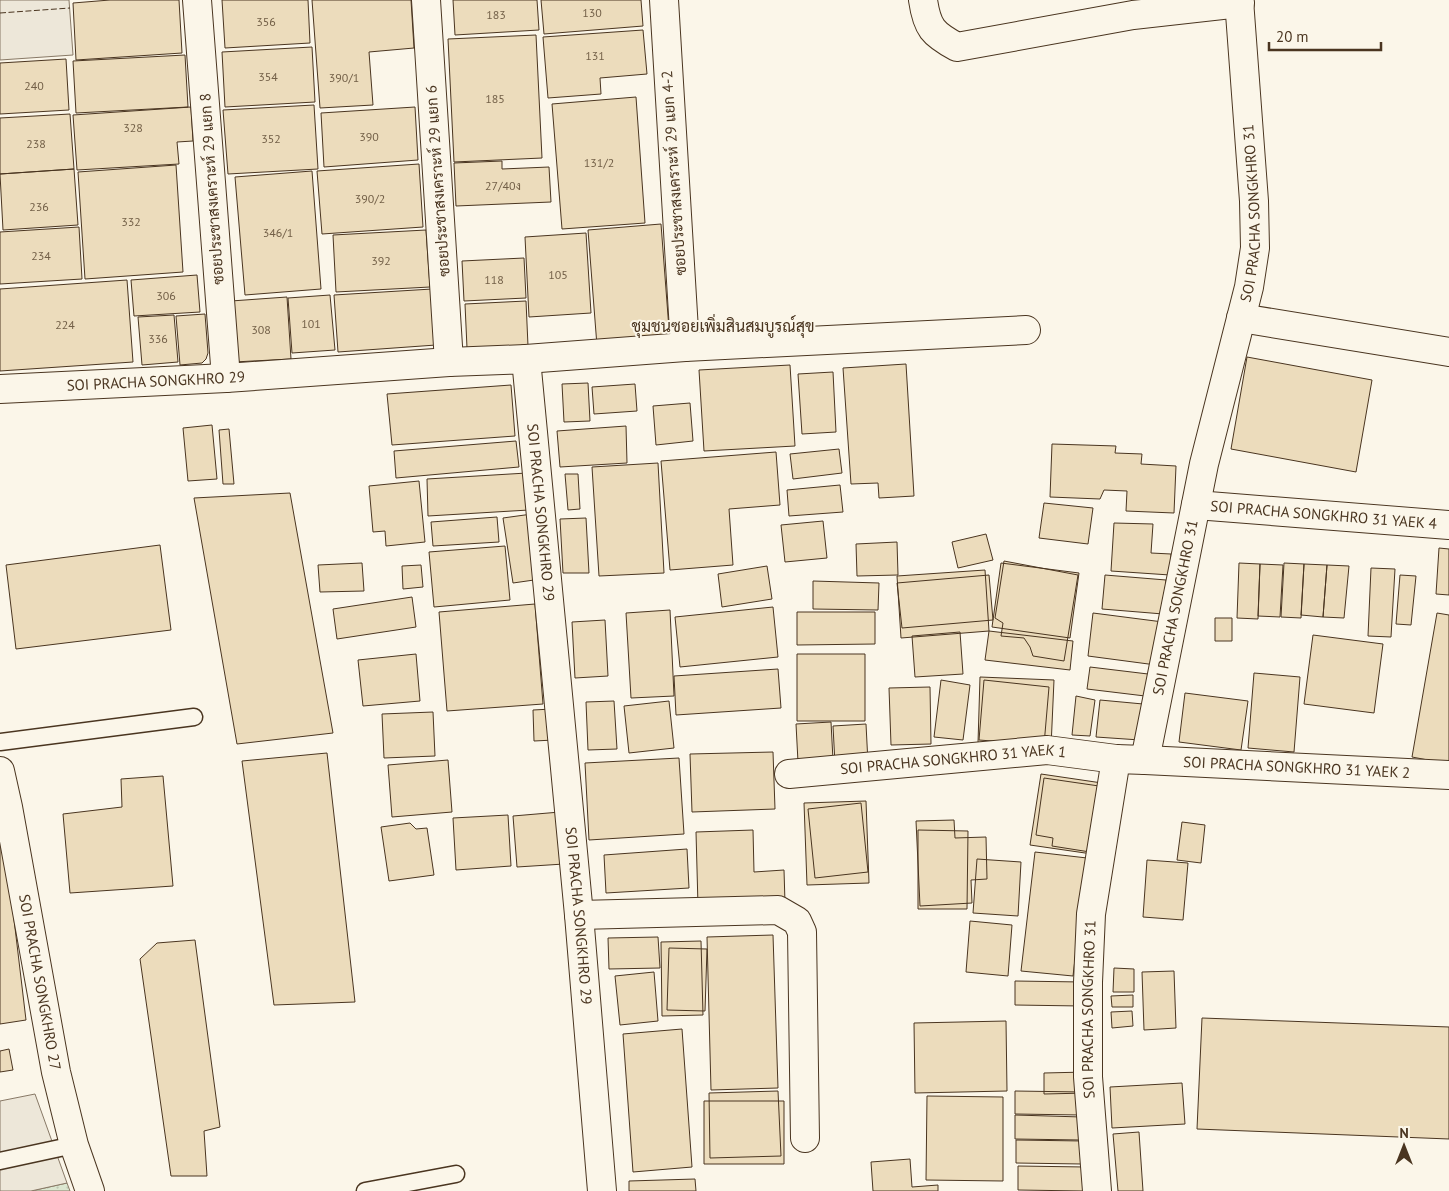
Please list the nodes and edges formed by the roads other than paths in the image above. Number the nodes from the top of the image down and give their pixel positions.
1 (197, 0) edge
2 (426, 0) edge
3 (664, 0) edge
4 (923, 0) edge
5 (1240, 2) edge
6 (1132, 8) edge
7 (1241, 318) junction
8 (1026, 330) dead end
9 (685, 347) junction
10 (1449, 352) edge
11 (526, 359) junction
12 (449, 362) junction
13 (226, 378) junction
14 (0, 389) edge
15 (1196, 505) junction
16 (1449, 525) edge
17 (194, 718) dead end
18 (0, 742) edge
19 (1116, 759) junction
20 (1145, 760) junction
21 (0, 771) edge
22 (789, 774) dead end
23 (1449, 775) edge
24 (4, 807) edge
25 (579, 915) junction
26 (805, 1138) dead end
27 (74, 1144) junction
28 (0, 1161) edge
29 (456, 1174) dead end
30 (90, 1191) edge
31 (365, 1191) edge
32 (602, 1191) edge
33 (1097, 1191) edge

1 - 13 street, ซอยประชาสงเคราะห์ 29 แยก 8
2 - 12 street, ซอยประชาสงเคราะห์ 29 แยก 6
3 - 9 street, ซอยประชาสงเคราะห์ 29 แยก 4-2
4 - 6 street
5 - 6 street
5 - 7 street, SOI PRACHA SONGKHRO 31
7 - 10 street
7 - 15 street, SOI PRACHA SONGKHRO 31
8 - 9 street
9 - 11 street
11 - 12 street, SOI PRACHA SONGKHRO 29
11 - 25 street, SOI PRACHA SONGKHRO 29
12 - 13 street, SOI PRACHA SONGKHRO 29
13 - 14 street, SOI PRACHA SONGKHRO 29
15 - 16 street, SOI PRACHA SONGKHRO 31 YAEK 4
15 - 20 street, SOI PRACHA SONGKHRO 31
17 - 18 lane
19 - 20 street
19 - 22 street, SOI PRACHA SONGKHRO 31 YAEK 1
19 - 33 street, SOI PRACHA SONGKHRO 31
20 - 23 street, SOI PRACHA SONGKHRO 31 YAEK 2
21 - 24 street, SOI PRACHA SONGKHRO 27
24 - 27 street, SOI PRACHA SONGKHRO 27
25 - 26 street
25 - 32 street, SOI PRACHA SONGKHRO 29
27 - 28 lane
27 - 30 street, SOI PRACHA SONGKHRO 27
29 - 31 lane

